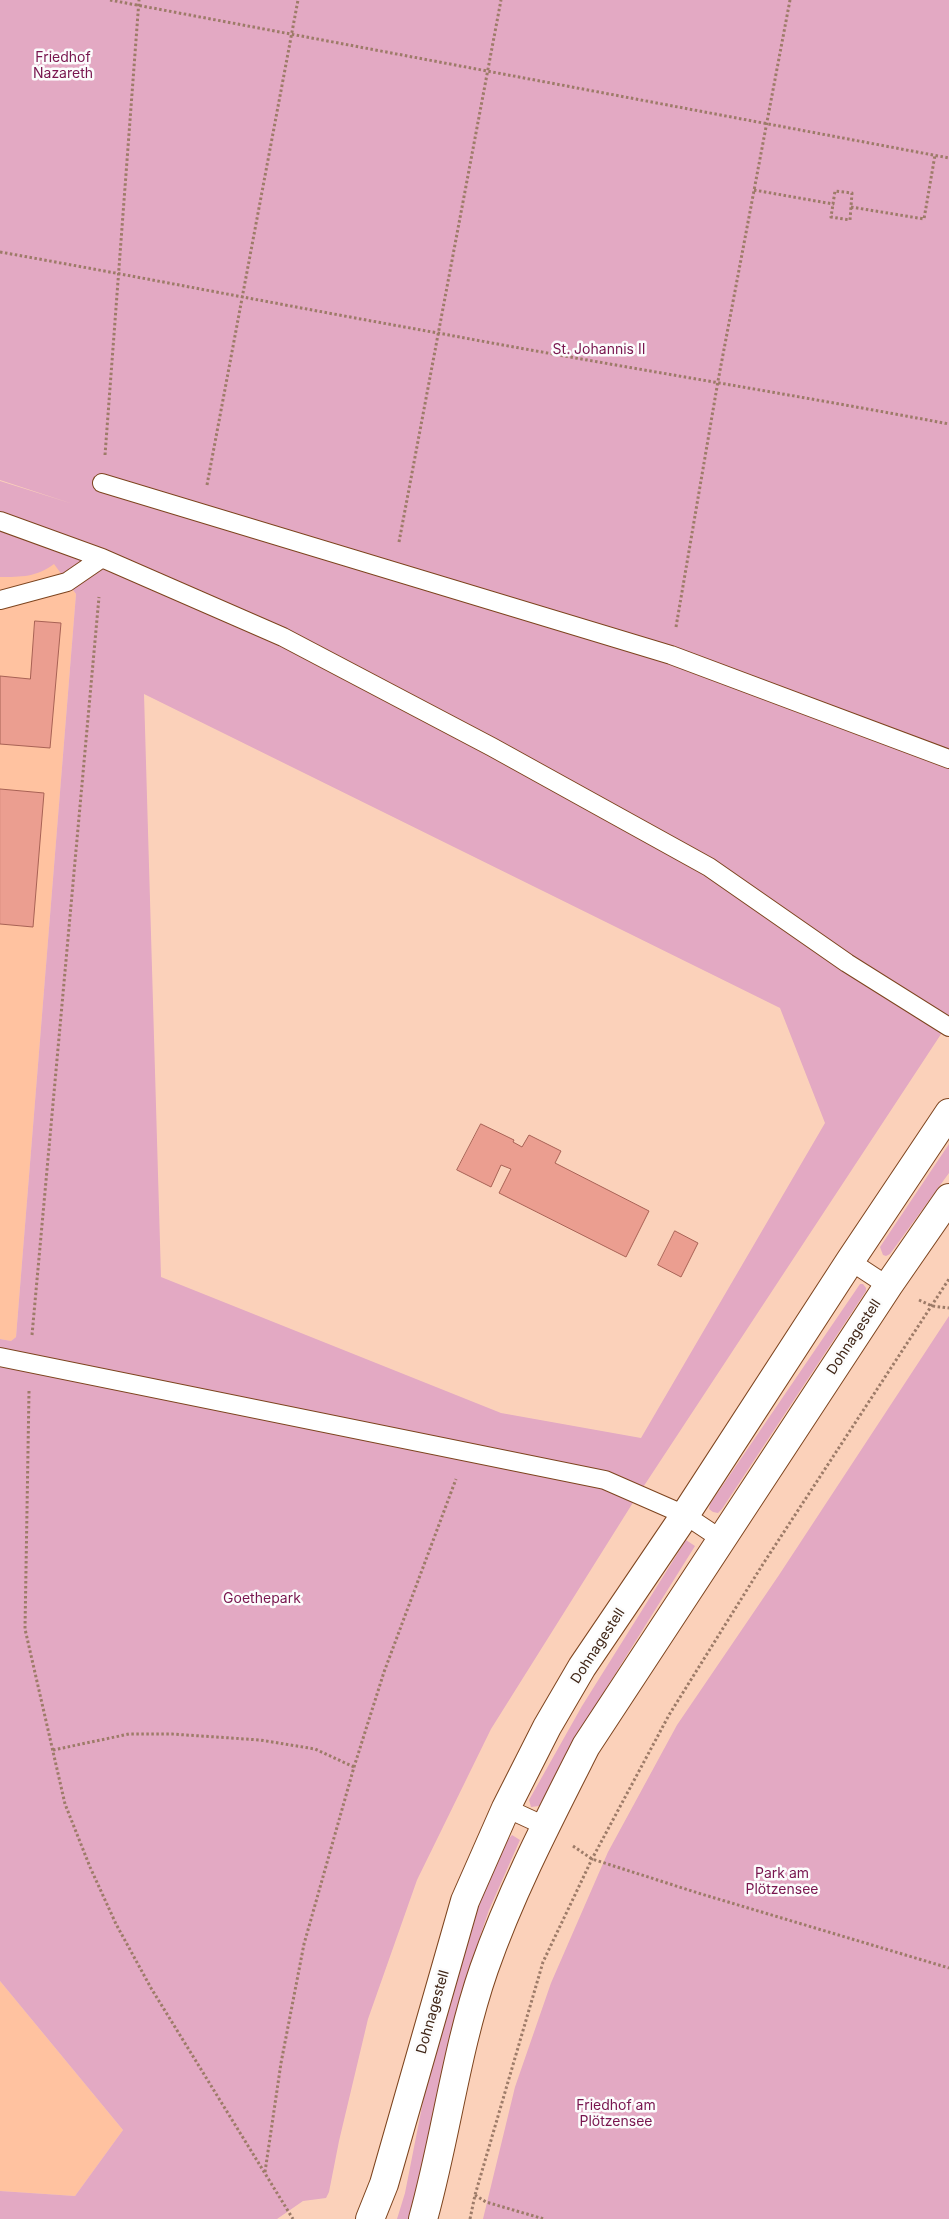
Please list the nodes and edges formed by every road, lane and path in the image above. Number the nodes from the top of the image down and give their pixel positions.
1 (110, 0) edge
2 (139, 0) edge
3 (298, 0) edge
4 (501, 0) edge
5 (790, 0) edge
6 (139, 5) junction
7 (291, 35) junction
8 (486, 72) junction
9 (767, 124) junction
10 (935, 155) junction
11 (949, 158) edge
12 (754, 190) junction
13 (833, 204) junction
14 (851, 207) junction
15 (0, 252) edge
16 (120, 273) junction
17 (241, 295) junction
18 (439, 334) junction
19 (718, 381) junction
20 (949, 424) edge
21 (102, 483) joint
22 (202, 513) junction
23 (0, 521) edge
24 (102, 558) junction
25 (394, 570) junction
26 (0, 600) edge
27 (671, 655) junction
28 (949, 759) edge
29 (949, 1027) edge
30 (949, 1113) edge
31 (949, 1198) edge
32 (850, 1261) junction
33 (949, 1279) edge
34 (888, 1286) junction
35 (0, 1357) edge
36 (30, 1363) junction
37 (467, 1451) junction
38 (685, 1516) junction
39 (721, 1539) junction
40 (53, 1750) junction
41 (354, 1767) junction
42 (506, 1808) junction
43 (545, 1826) junction
44 (604, 1863) dead end
45 (949, 1968) edge
46 (264, 2172) junction
47 (475, 2195) junction
48 (293, 2219) edge
49 (370, 2219) edge
50 (424, 2219) edge
51 (470, 2219) edge
52 (544, 2219) edge

1 - 6 path
2 - 6 path
3 - 7 path
4 - 8 path
5 - 9 path
6 - 7 path
6 - 16 path
7 - 8 path
7 - 17 path
8 - 9 path
8 - 18 path
9 - 10 path
9 - 12 path
10 - 11 path
10 - 14 path
12 - 13 path
12 - 19 path
13 - 14 path
13 - 14 path
15 - 16 path
16 - 17 path
16 - 21 path
17 - 18 path
17 - 22 path
18 - 19 path
18 - 25 path
19 - 20 path
19 - 27 path
21 - 22 lane
22 - 25 lane
23 - 24 lane
24 - 26 lane
24 - 29 lane
24 - 36 path
25 - 27 lane
27 - 28 lane
30 - 32 street, Dohnagestell
31 - 34 street, Dohnagestell
32 - 34 lane, Dohnagestell
32 - 38 street, Dohnagestell
33 - 47 path
34 - 39 street, Dohnagestell
35 - 36 lane
36 - 37 lane
36 - 40 path
37 - 38 lane
37 - 41 path
38 - 39 lane
38 - 42 street, Dohnagestell
39 - 43 street, Dohnagestell
40 - 41 path
40 - 46 path
41 - 46 path
42 - 43 lane
42 - 49 street, Dohnagestell
43 - 50 street, Dohnagestell
44 - 45 path
46 - 48 path
47 - 51 path
47 - 52 path

